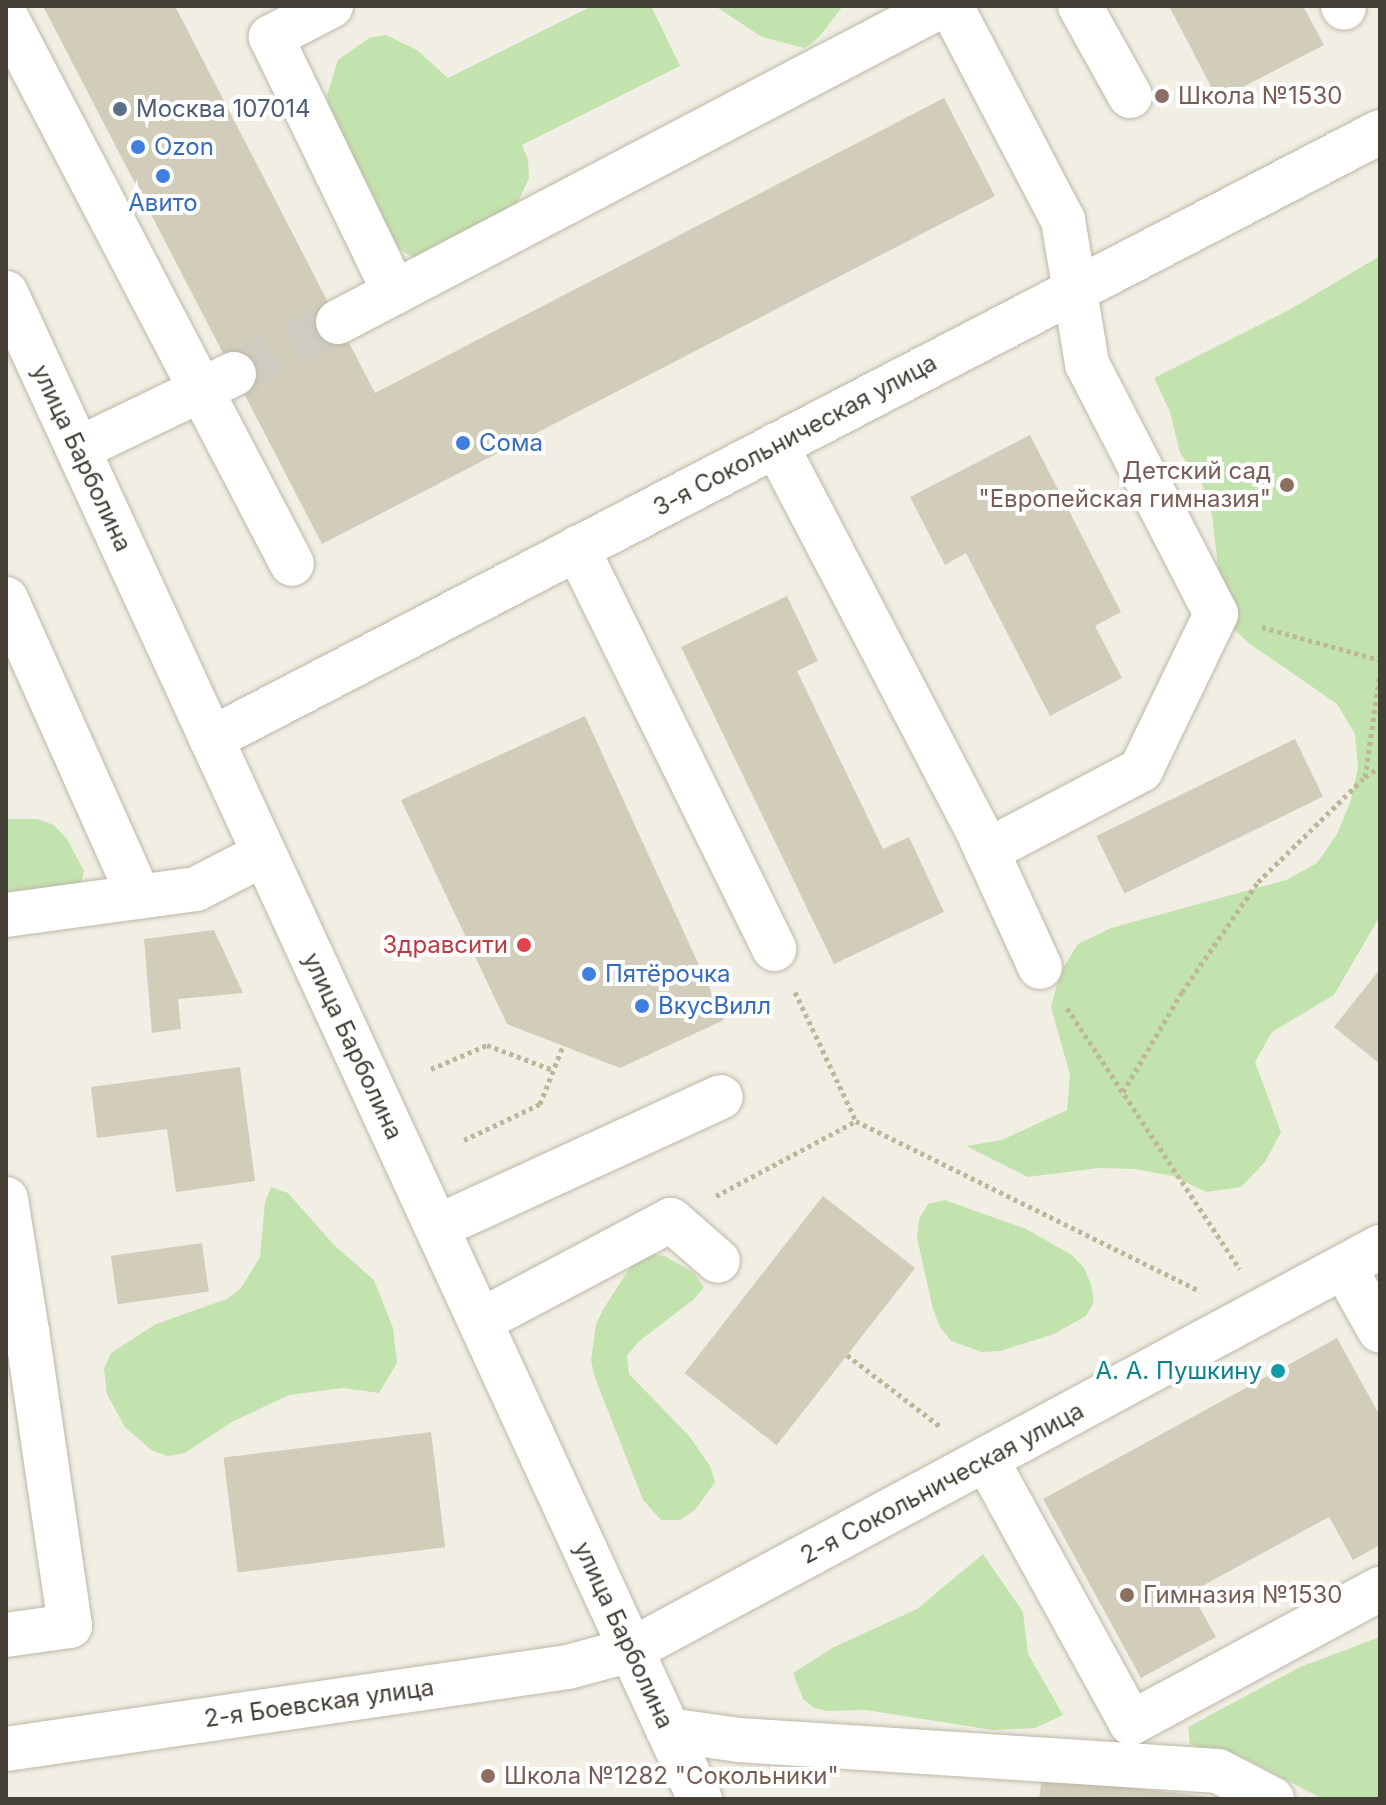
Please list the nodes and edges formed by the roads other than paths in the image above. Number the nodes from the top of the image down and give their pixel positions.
1 (331, 6) edge
2 (941, 6) edge
3 (951, 6) edge
4 (1080, 6) edge
5 (6, 17) edge
6 (1130, 96) dead end
7 (1380, 132) edge
8 (1075, 289) junction
9 (6, 293) edge
10 (395, 293) junction
11 (338, 322) tunnel mouth
12 (217, 382) junction
13 (776, 445) junction
14 (78, 449) junction
15 (577, 548) junction
16 (292, 564) dead end
17 (6, 599) edge
18 (211, 739) junction
19 (987, 851) junction
20 (264, 854) junction
21 (139, 896) junction
22 (6, 915) edge
23 (774, 949) road end
24 (1040, 967) road end
25 (721, 1097) dead end
26 (6, 1199) edge
27 (437, 1227) junction
28 (1362, 1257) edge
29 (718, 1261) dead end
30 (480, 1321) junction
31 (1380, 1331) edge
32 (16, 1333) edge
33 (986, 1459) junction
34 (1380, 1589) edge
35 (6, 1635) edge
36 (631, 1650) junction
37 (668, 1730) junction
38 (6, 1749) edge
39 (700, 1799) edge
40 (1272, 1799) edge

1 - 10 street
2 - 10 street
3 - 8 street
4 - 6 street
5 - 12 street
7 - 8 street, 3-я Сокольническая улица
8 - 13 street, 3-я Сокольническая улица
8 - 19 street
9 - 14 street, улица Барболина
10 - 11 street
12 - 14 street
12 - 16 street
13 - 15 street, 3-я Сокольническая улица
13 - 19 street
14 - 18 street, улица Барболина
15 - 18 street, 3-я Сокольническая улица
15 - 23 street
17 - 21 street
18 - 20 street, улица Барболина
19 - 24 street
20 - 21 street
20 - 27 street, улица Барболина
21 - 22 street
25 - 27 street
26 - 32 street
27 - 30 street, улица Барболина
28 - 31 street
28 - 33 street, 2-я Сокольническая улица
29 - 30 street
30 - 36 street, улица Барболина
32 - 35 street
33 - 34 street
33 - 36 street, 2-я Сокольническая улица
36 - 37 street, улица Барболина
36 - 38 street, 2-я Боевская улица
37 - 39 street, улица Барболина
37 - 40 street

